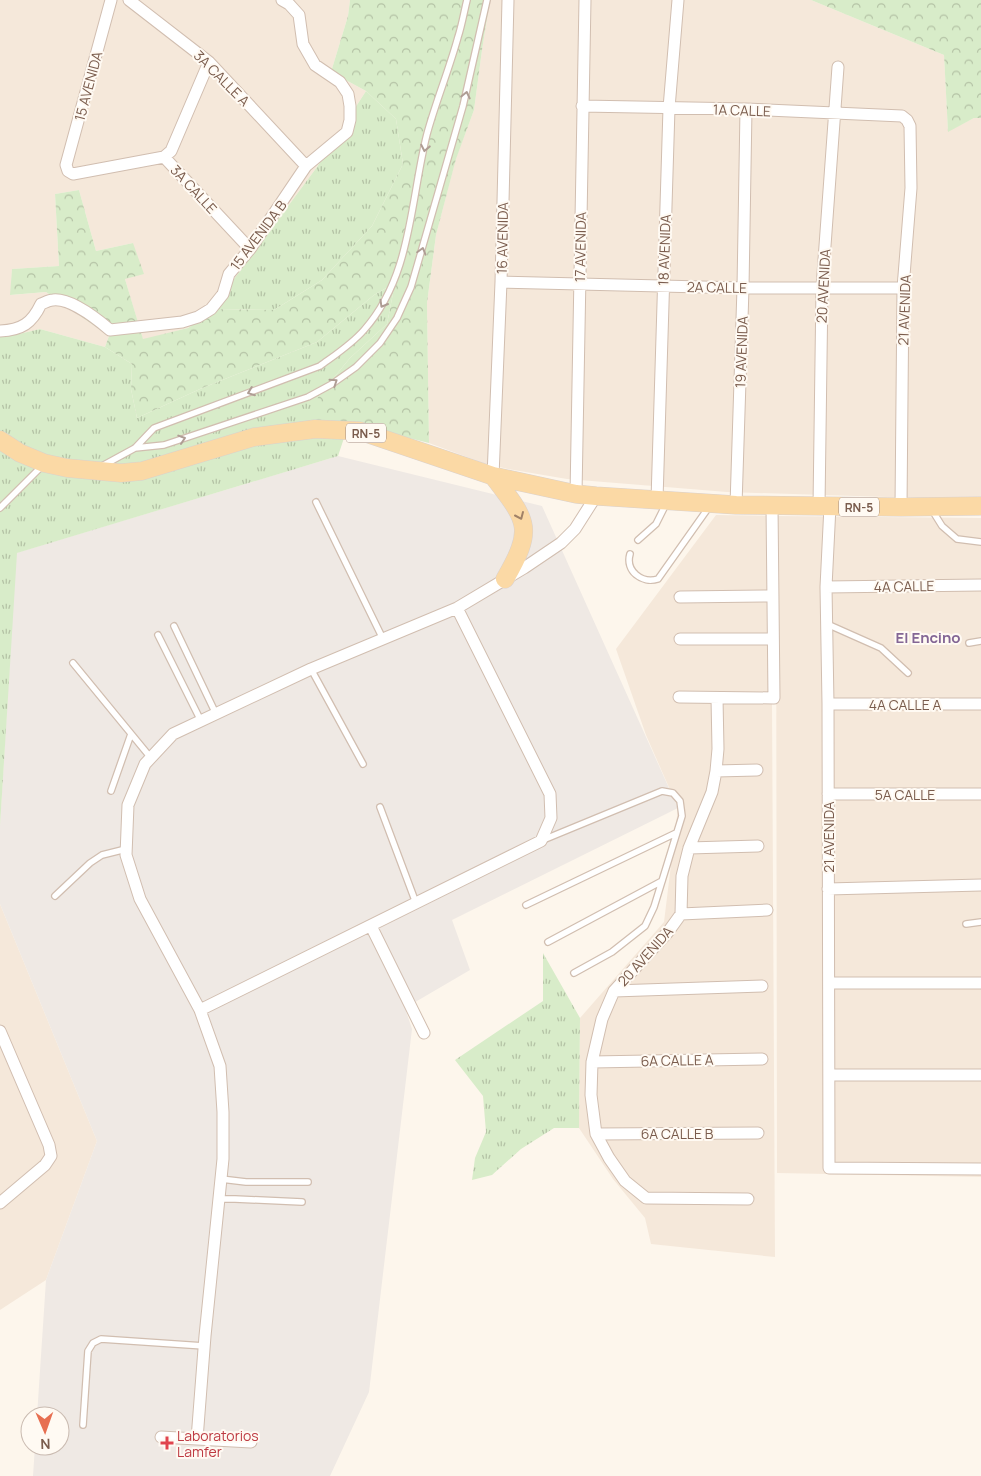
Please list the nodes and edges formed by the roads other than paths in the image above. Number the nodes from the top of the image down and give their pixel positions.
1 (111, 0) edge
2 (129, 0) edge
3 (282, 0) edge
4 (467, 0) edge
5 (487, 0) edge
6 (508, 0) edge
7 (585, 0) edge
8 (678, 0) edge
9 (209, 62) junction
10 (838, 67) dead end
11 (582, 106) junction
12 (669, 108) junction
13 (746, 109) junction
14 (835, 114) junction
15 (902, 116) joint
16 (164, 157) junction
17 (306, 166) junction
18 (68, 171) joint
19 (250, 249) junction
20 (501, 282) junction
21 (579, 284) junction
22 (663, 286) junction
23 (822, 287) junction
24 (743, 288) junction
25 (903, 288) junction
26 (0, 331) edge
27 (1, 445) edge
28 (135, 448) junction
29 (44, 463) junction
30 (91, 471) junction
31 (493, 476) junction
32 (576, 494) junction
33 (596, 496) junction
34 (662, 500) junction
35 (316, 502) dead end
36 (712, 503) junction
37 (736, 505) junction
38 (772, 506) junction
39 (825, 506) junction
40 (981, 506) edge
41 (901, 507) junction
42 (930, 507) junction
43 (0, 508) edge
44 (638, 540) dead end
45 (981, 542) edge
46 (630, 554) dead end
47 (505, 579) junction
48 (981, 585) edge
49 (826, 587) junction
50 (773, 596) junction
51 (680, 597) dead end
52 (457, 608) junction
53 (827, 624) junction
54 (174, 626) dead end
55 (158, 635) dead end
56 (383, 639) junction
57 (680, 639) dead end
58 (773, 639) junction
59 (981, 642) edge
60 (969, 643) dead end
61 (73, 663) dead end
62 (311, 669) junction
63 (908, 673) dead end
64 (679, 697) dead end
65 (717, 698) junction
66 (828, 704) junction
67 (981, 704) edge
68 (216, 714) junction
69 (201, 721) junction
70 (131, 734) junction
71 (151, 758) junction
72 (363, 764) dead end
73 (757, 770) dead end
74 (716, 771) junction
75 (111, 791) dead end
76 (828, 794) junction
77 (981, 794) edge
78 (380, 808) dead end
79 (676, 833) junction
80 (541, 841) junction
81 (758, 846) dead end
82 (689, 848) junction
83 (126, 849) junction
84 (662, 881) junction
85 (981, 885) edge
86 (828, 889) junction
87 (55, 896) dead end
88 (416, 903) junction
89 (526, 905) dead end
90 (768, 910) dead end
91 (681, 914) junction
92 (981, 922) edge
93 (966, 924) dead end
94 (371, 926) junction
95 (548, 942) dead end
96 (574, 973) dead end
97 (829, 983) junction
98 (981, 983) edge
99 (762, 986) dead end
100 (614, 991) junction
101 (200, 1010) junction
102 (0, 1031) edge
103 (424, 1033) dead end
104 (762, 1059) dead end
105 (592, 1062) junction
106 (829, 1075) junction
107 (981, 1075) edge
108 (758, 1133) dead end
109 (596, 1134) junction
110 (981, 1169) edge
111 (221, 1179) junction
112 (308, 1182) dead end
113 (219, 1199) junction
114 (748, 1199) dead end
115 (0, 1202) edge
116 (302, 1202) dead end
117 (204, 1346) junction
118 (83, 1425) dead end
119 (161, 1437) dead end
120 (197, 1439) junction
121 (251, 1442) dead end

1 - 18 street, 15 AVENIDA
2 - 9 street, 3A CALLE A
3 - 17 street, 15 AVENIDA B
4 -> 28 lane
28 -> 5 lane
6 - 20 street, 16 AVENIDA
7 - 11 street, 17 AVENIDA
8 - 12 street, 18 AVENIDA
9 - 16 street
9 - 17 street, 3A CALLE A
10 - 14 street, 20 AVENIDA
11 - 12 street, 1A CALLE
11 - 21 street, 17 AVENIDA
12 - 13 street, 1A CALLE
12 - 22 street, 18 AVENIDA
13 - 14 street, 1A CALLE
13 - 24 street, 19 AVENIDA
14 - 15 street, 1A CALLE
14 - 23 street, 20 AVENIDA
15 - 25 street, 21 AVENIDA
16 - 18 street, 3A CALLE
16 - 19 street, 3A CALLE
17 - 19 street, 15 AVENIDA B
19 - 26 street, 15 AVENIDA B
20 - 21 street, 2A CALLE
20 - 31 street, 16 AVENIDA
21 - 22 street, 2A CALLE
21 - 32 street, 17 AVENIDA
22 - 24 street, 2A CALLE
22 - 34 street, 18 AVENIDA
23 - 24 street, 2A CALLE
23 - 25 street, 2A CALLE
23 - 39 street, 20 AVENIDA
24 - 37 street, 19 AVENIDA
25 - 41 street, 21 AVENIDA
27 - 29 main road, RN-5
28 - 30 lane
29 - 30 main road, RN-5
29 - 43 lane
30 - 31 main road, RN-5
31 - 32 main road, RN-5
31 -> 47 main road
32 - 33 main road, RN-5
33 - 34 main road, RN-5
33 - 47 street
34 - 36 main road, RN-5
34 - 44 lane
35 - 56 lane
36 - 37 main road, RN-5
36 - 46 lane
37 - 38 main road, RN-5
38 - 39 main road, RN-5
38 - 50 street
39 - 41 main road, RN-5
39 - 49 street, 21 AVENIDA
40 - 42 main road, RN-5
41 - 42 main road, RN-5
42 - 45 lane
47 - 52 street
48 - 49 street, 4A CALLE
49 - 53 street, 21 AVENIDA
50 - 51 street
50 - 58 street
52 - 56 street
52 - 80 street
53 - 63 lane
53 - 66 street, 21 AVENIDA
54 - 68 lane
55 - 69 lane
56 - 62 street
57 - 58 street
58 - 65 street
59 - 60 lane
61 - 70 lane
62 - 68 street
62 - 72 lane
64 - 65 street
65 - 74 street, 20 AVENIDA
66 - 67 street, 4A CALLE A
66 - 76 street, 21 AVENIDA
68 - 69 street
69 - 71 street
70 - 71 lane
70 - 75 lane
71 - 83 street
73 - 74 street
74 - 82 street, 20 AVENIDA
76 - 77 street, 5A CALLE
76 - 86 street, 21 AVENIDA
78 - 88 lane
79 - 80 lane
79 - 84 lane
79 - 89 lane
80 - 88 street
81 - 82 street
82 - 91 street, 20 AVENIDA
83 - 87 lane
83 - 101 street
84 - 95 lane
84 - 96 lane
85 - 86 street
86 - 97 street, 21 AVENIDA
88 - 94 street
90 - 91 street
91 - 100 street, 20 AVENIDA
92 - 93 lane
94 - 101 street
94 - 103 street
97 - 98 street
97 - 106 street, 21 AVENIDA
99 - 100 street
100 - 105 street, 20 AVENIDA
101 - 111 street
102 - 115 street
104 - 105 street, 6A CALLE A
105 - 109 street, 20 AVENIDA
106 - 107 street
106 - 110 street, 21 AVENIDA
108 - 109 street, 6A CALLE B
109 - 114 street, 20 AVENIDA
111 - 112 lane
111 - 113 street
113 - 116 lane
113 - 117 street
117 - 118 lane
117 - 120 street
119 - 120 street
120 - 121 street

